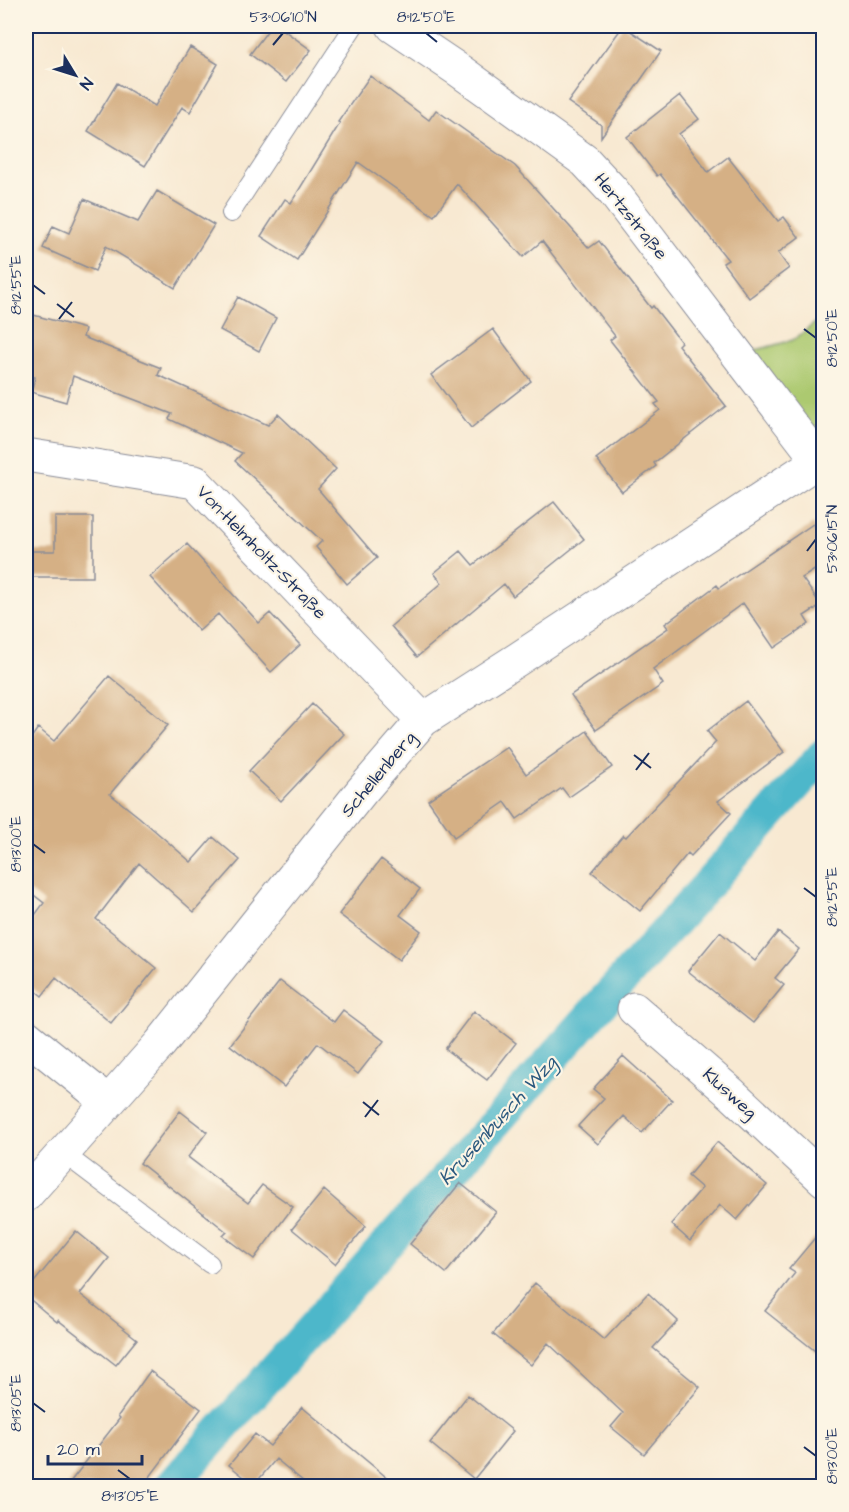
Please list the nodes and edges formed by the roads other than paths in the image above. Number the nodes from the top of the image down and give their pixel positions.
1 (354, 26) edge
2 (393, 26) edge
3 (231, 213) dead end
4 (26, 455) edge
5 (821, 458) edge
6 (423, 720) junction
7 (634, 1009) dead end
8 (26, 1036) edge
9 (108, 1102) junction
10 (63, 1153) junction
11 (824, 1180) edge
12 (26, 1195) edge
13 (210, 1264) dead end

1 - 3 lane
2 - 5 street, Hertzstraße
4 - 6 street, Von-Helmholtz-Straße
5 - 6 street, Schellenberg
6 - 9 street, Schellenberg
7 - 11 street, Klusweg
8 - 9 street
9 - 10 street, Schellenberg
10 - 12 street, Schellenberg
10 - 13 lane

